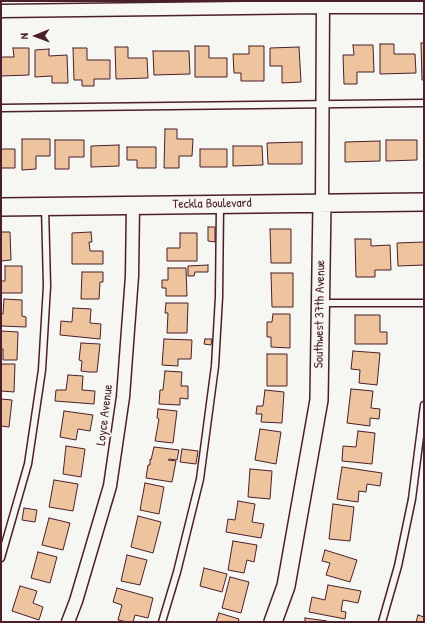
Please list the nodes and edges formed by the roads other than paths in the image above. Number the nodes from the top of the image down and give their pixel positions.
1 (323, 4) edge
2 (424, 7) edge
3 (1, 11) edge
4 (424, 103) edge
5 (322, 104) junction
6 (1, 108) edge
7 (424, 202) edge
8 (322, 203) junction
9 (220, 204) junction
10 (133, 206) junction
11 (1, 207) edge
12 (45, 207) junction
13 (321, 303) junction
14 (424, 303) edge
15 (424, 405) edge
16 (1, 558) edge
17 (68, 622) edge
18 (162, 622) edge
19 (273, 622) edge
20 (382, 622) edge

1 - 2 street
1 - 3 street
1 - 5 street, Southwest 37th Avenue
4 - 5 lane
5 - 6 lane
5 - 8 street, Southwest 37th Avenue
7 - 8 main road, Teckla Boulevard
8 - 9 main road, Teckla Boulevard
8 - 13 main road, Southwest 37th Avenue
9 - 10 main road, Teckla Boulevard
9 - 18 lane
10 - 12 main road, Teckla Boulevard
10 - 17 street, Loyce Avenue
11 - 12 main road, Teckla Boulevard
12 - 16 lane
13 - 14 lane
13 - 19 main road, Southwest 37th Avenue
15 - 20 lane

